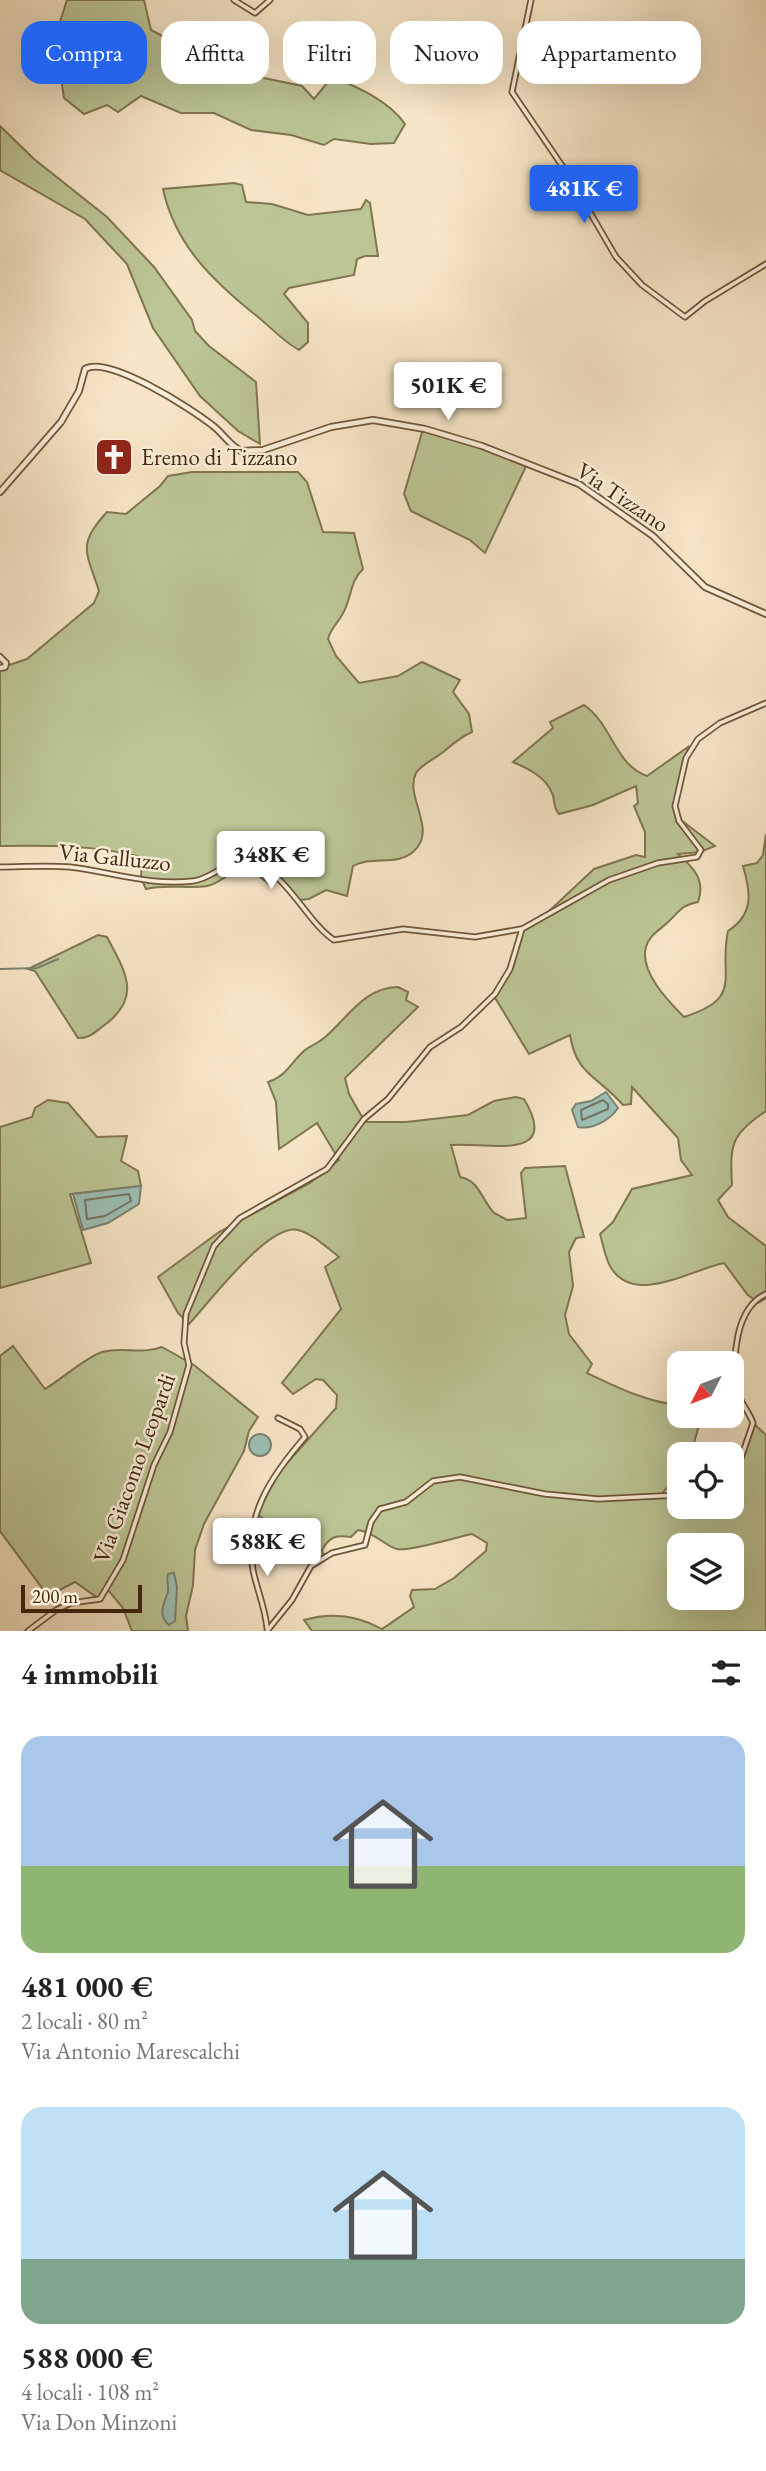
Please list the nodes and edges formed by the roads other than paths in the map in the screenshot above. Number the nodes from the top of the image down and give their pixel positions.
1 (234, 0) edge
2 (271, 0) edge
3 (531, 0) edge
4 (766, 264) edge
5 (0, 492) edge
6 (766, 614) edge
7 (0, 657) edge
8 (0, 668) edge
9 (766, 703) edge
10 (0, 867) edge
11 (522, 929) junction
12 (766, 1294) edge
13 (278, 1418) dead end
14 (744, 1449) edge
15 (667, 1496) edge
16 (267, 1630) edge
17 (28, 1631) edge

1 - 2 street
3 - 4 street
5 - 6 street, Via Tizzano
7 - 8 street
9 - 11 street
10 - 11 street, Via Galluzzo
11 - 17 street, Via Giacomo Leopardi
12 - 14 street
13 - 16 street
15 - 16 street

